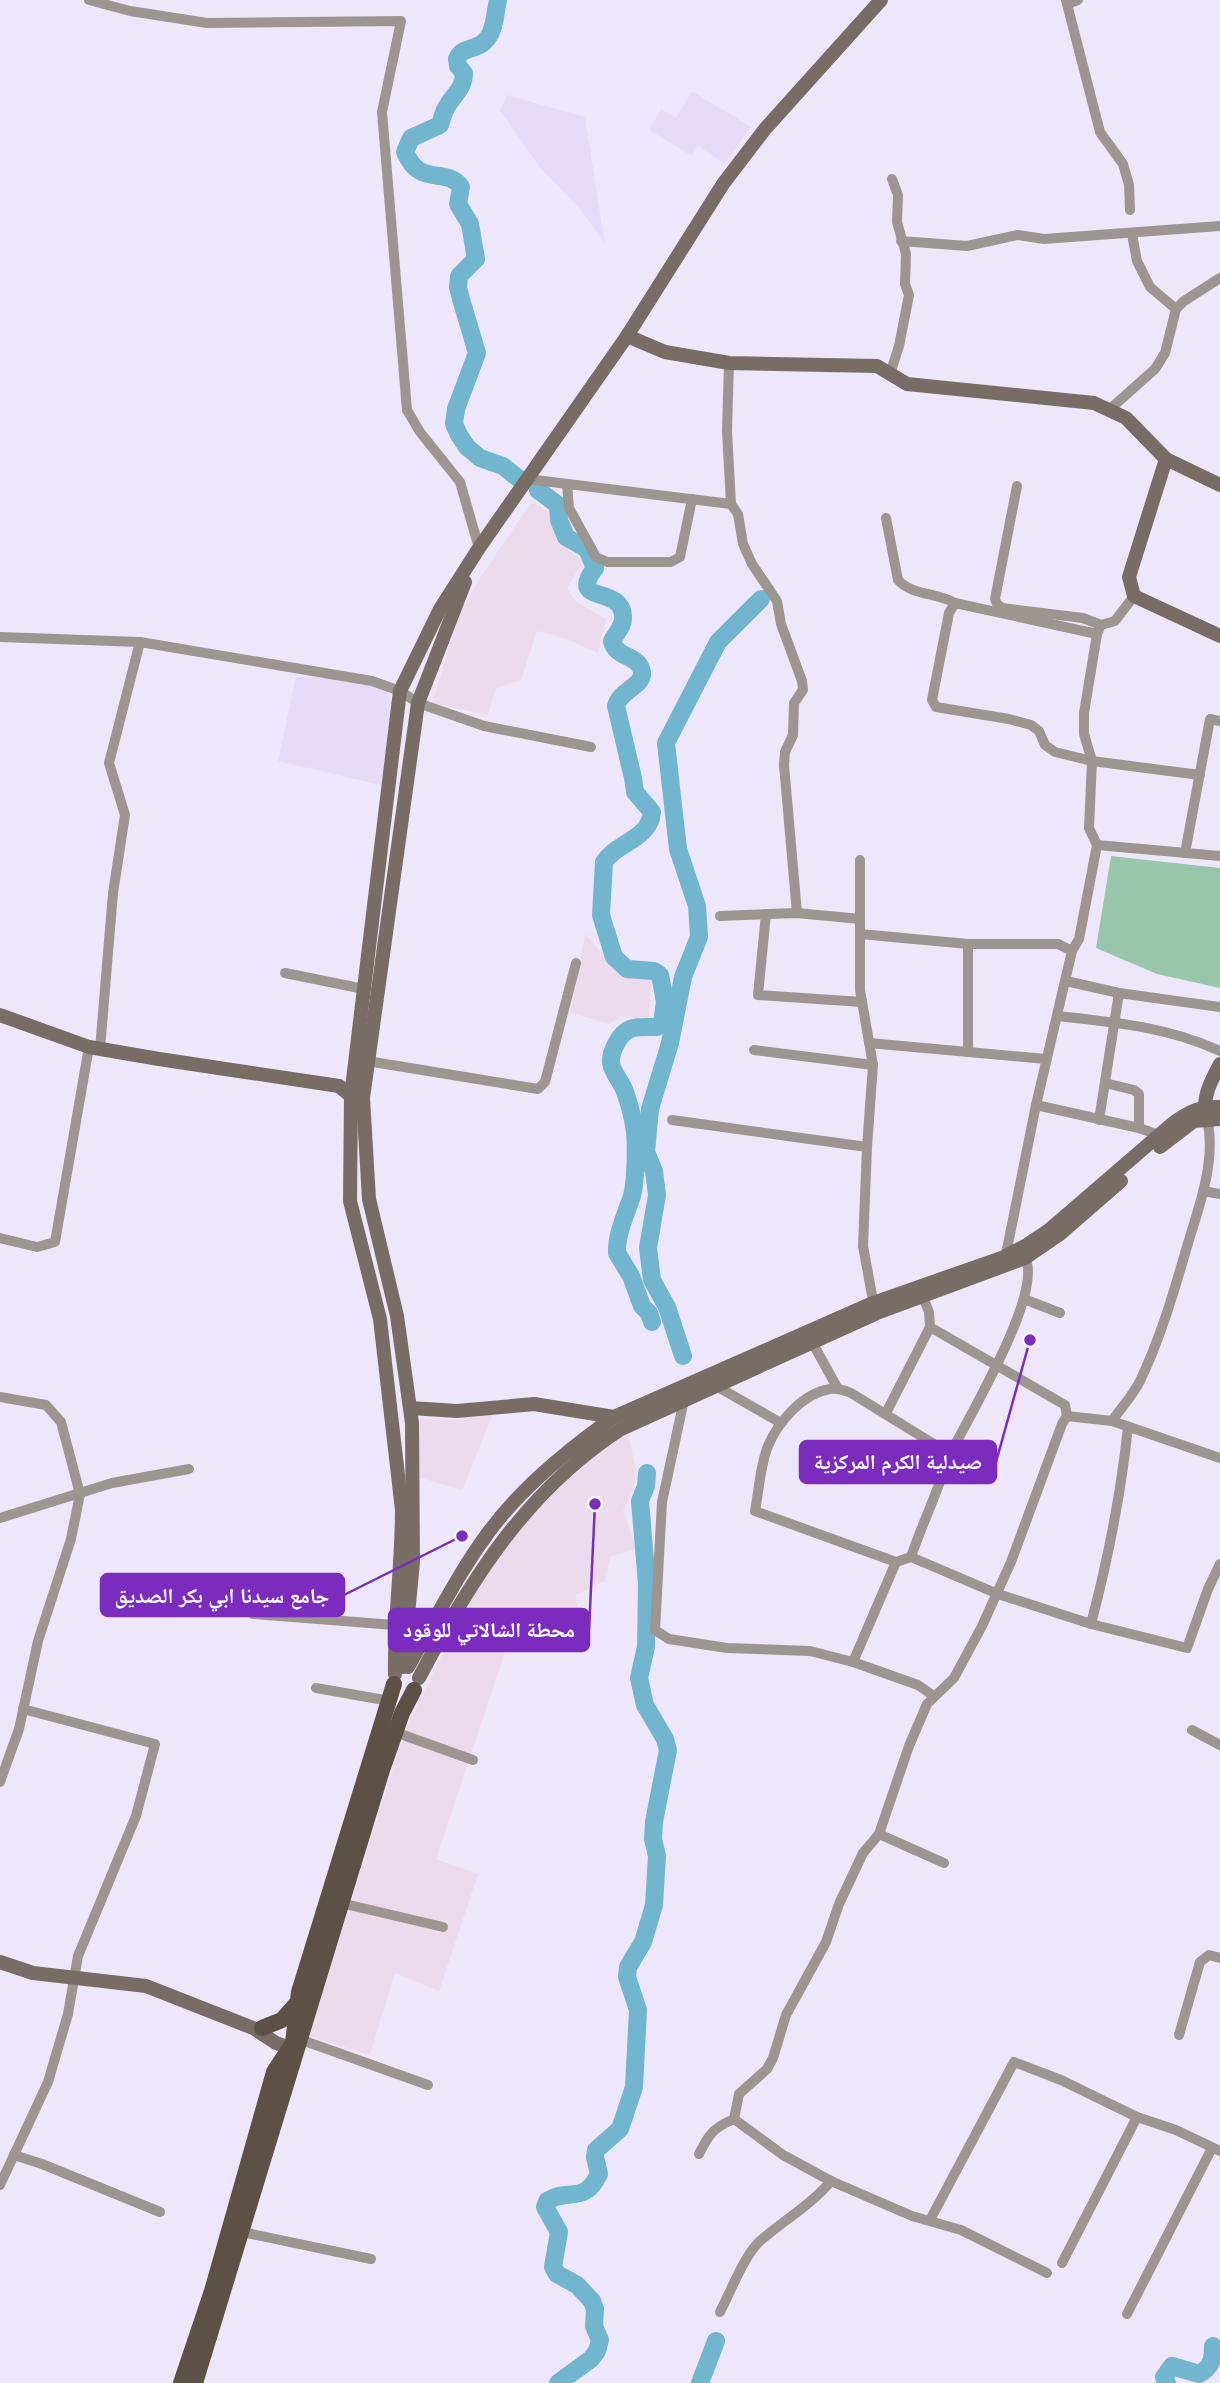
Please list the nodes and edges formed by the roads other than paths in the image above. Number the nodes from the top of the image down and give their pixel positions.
1 (89, 0) edge
2 (881, 0) edge
3 (1078, 0) edge
4 (1066, 2) edge
5 (892, 179) dead end
6 (1130, 210) dead end
7 (1220, 226) edge
8 (1132, 234) junction
9 (901, 241) junction
10 (1220, 278) edge
11 (1176, 309) junction
12 (627, 336) junction
13 (729, 363) junction
14 (890, 374) junction
15 (1110, 409) junction
16 (1166, 459) junction
17 (527, 480) junction
18 (567, 484) junction
19 (1220, 485) edge
20 (1017, 486) dead end
21 (692, 499) junction
22 (731, 504) junction
23 (886, 518) dead end
24 (479, 548) junction
25 (1133, 596) junction
26 (955, 603) junction
27 (1099, 629) junction
28 (1220, 636) edge
29 (0, 637) edge
30 (140, 642) junction
31 (400, 691) junction
32 (418, 703) junction
33 (1220, 721) edge
34 (591, 747) dead end
35 (1092, 761) junction
36 (1200, 775) junction
37 (1097, 845) junction
38 (1185, 853) junction
39 (1220, 856) edge
40 (860, 860) dead end
41 (797, 913) junction
42 (766, 914) junction
43 (720, 916) dead end
44 (860, 919) junction
45 (860, 934) junction
46 (968, 944) junction
47 (1072, 951) junction
48 (576, 963) dead end
49 (285, 973) dead end
50 (1066, 981) junction
51 (365, 989) junction
52 (1119, 993) junction
53 (862, 1002) junction
54 (1220, 1007) edge
55 (0, 1015) edge
56 (1057, 1016) junction
57 (1114, 1022) junction
58 (869, 1043) junction
59 (95, 1048) junction
60 (754, 1050) dead end
61 (1220, 1051) edge
62 (968, 1052) junction
63 (1046, 1059) junction
64 (367, 1061) junction
65 (1220, 1064) edge
66 (873, 1065) junction
67 (360, 1079) junction
68 (1105, 1083) junction
69 (339, 1086) junction
70 (357, 1097) junction
71 (1036, 1105) junction
72 (1220, 1107) edge
73 (1211, 1115) edge
74 (671, 1120) dead end
75 (1099, 1121) junction
76 (1139, 1128) junction
77 (1159, 1135) junction
78 (867, 1147) junction
79 (1203, 1191) junction
80 (1220, 1194) edge
81 (0, 1238) edge
82 (1025, 1258) junction
83 (1007, 1261) junction
84 (923, 1297) junction
85 (1024, 1299) junction
86 (875, 1308) junction
87 (1060, 1313) dead end
88 (930, 1327) junction
89 (813, 1342) junction
90 (996, 1367) junction
91 (716, 1386) junction
92 (838, 1389) junction
93 (0, 1397) edge
94 (684, 1400) junction
95 (410, 1408) junction
96 (886, 1413) junction
97 (1067, 1416) junction
98 (614, 1418) junction
99 (1112, 1421) junction
100 (781, 1423) junction
101 (1128, 1427) junction
102 (950, 1454) junction
103 (1220, 1458) edge
104 (189, 1469) dead end
105 (80, 1494) junction
106 (0, 1517) edge
107 (911, 1558) junction
108 (896, 1562) junction
109 (1220, 1564) edge
110 (998, 1594) junction
111 (253, 1614) dead end
112 (1091, 1624) junction
113 (394, 1625) junction
114 (853, 1662) junction
115 (400, 1673) junction
116 (417, 1684) junction
117 (316, 1688) dead end
118 (934, 1696) junction
119 (390, 1701) junction
120 (23, 1709) junction
121 (1192, 1730) dead end
122 (395, 1732) junction
123 (1220, 1745) edge
124 (473, 1760) dead end
125 (0, 1782) edge
126 (879, 1834) junction
127 (944, 1863) dead end
128 (341, 1903) junction
129 (443, 1927) dead end
130 (1220, 1958) edge
131 (0, 1962) edge
132 (73, 1977) junction
133 (296, 2004) junction
134 (258, 2028) junction
135 (1179, 2035) dead end
136 (295, 2043) junction
137 (428, 2085) dead end
138 (274, 2098) junction
139 (1137, 2117) junction
140 (734, 2119) junction
141 (1216, 2150) edge
142 (699, 2154) dead end
143 (0, 2157) edge
144 (13, 2159) junction
145 (831, 2180) junction
146 (0, 2185) edge
147 (160, 2212) dead end
148 (930, 2220) junction
149 (242, 2232) junction
150 (372, 2259) dead end
151 (1062, 2263) dead end
152 (1047, 2273) dead end
153 (218, 2292) junction
154 (720, 2312) dead end
155 (1127, 2314) dead end
156 (181, 2383) edge
157 (195, 2383) edge

1 - 24 street
2 - 12 main road
3 - 4 street
4 - 6 street
5 - 9 street
7 - 8 street
8 - 9 street
8 - 11 street
9 - 14 street
10 - 11 street
11 - 15 street
12 - 13 main road
12 - 17 main road
13 - 14 main road
13 - 22 street
14 - 15 main road
15 - 16 main road
16 - 19 main road
16 - 25 main road
17 - 18 street
17 - 24 main road
18 - 21 street
18 - 21 street
20 - 27 street
21 - 22 street
22 - 41 street
23 - 26 street
24 - 31 main road
24 - 32 main road
25 - 27 street
25 - 28 main road
26 - 27 street
26 - 35 street
27 - 35 street
29 - 30 street
30 - 31 street
30 - 59 street
31 - 32 street
31 - 51 main road
32 - 34 street
32 - 64 main road
33 - 36 street
35 - 36 street
35 - 37 street
36 - 38 street
37 - 38 street
37 - 47 street
38 - 39 street
40 - 44 street
41 - 42 street
41 - 44 street
42 - 43 street
42 - 53 street
44 - 45 street
45 - 46 street
45 - 53 street
46 - 47 street
46 - 62 street
47 - 50 street
48 - 64 street
49 - 51 street
50 - 52 street
50 - 56 street
51 - 67 main road
52 - 54 street
52 - 57 street
53 - 58 street
55 - 59 main road
56 - 57 street
56 - 63 street
57 - 61 street
57 - 68 street
58 - 62 street
58 - 66 street
59 - 69 main road
59 - 81 street
60 - 66 street
62 - 63 street
63 - 71 street
64 - 67 main road
65 - 73 main road
66 - 78 street
67 - 69 main road
67 - 70 main road
68 - 75 street
68 - 76 street
69 - 70 main road
70 - 95 main road
70 - 113 main road
71 - 75 street
71 - 83 street
72 - 73 main road
73 - 77 main road
73 - 79 street
73 - 82 main road
74 - 78 street
75 - 76 street
76 - 77 street
77 - 83 main road
78 - 86 street
79 - 80 street
79 - 99 street
82 - 83 main road
82 - 85 street
83 - 84 main road
83 - 86 main road
84 - 86 main road
84 - 88 street
85 - 87 street
85 - 90 street
86 - 89 main road
86 - 98 main road
88 - 90 street
88 - 96 street
89 - 91 main road
89 - 92 street
90 - 97 street
90 - 102 street
91 - 94 main road
91 - 100 street
92 - 96 street
92 - 100 street
93 - 105 street
94 - 114 street
94 - 116 main road
95 - 98 main road
95 - 115 main road
96 - 102 street
97 - 99 street
97 - 110 street
98 - 115 main road
99 - 101 street
100 - 108 street
101 - 103 street
101 - 112 street
102 - 107 street
104 - 105 street
105 - 106 street
105 - 120 street
107 - 108 street
107 - 110 street
108 - 114 street
109 - 112 street
110 - 112 street
110 - 118 street
111 - 113 street
113 - 115 main road
114 - 118 street
115 - 116 main road
115 - 116 main road
115 - 119 main road
116 - 122 main road
117 - 119 street
118 - 126 street
119 - 133 main road
120 - 125 street
120 - 132 street
121 - 123 street
122 - 124 street
122 - 128 main road
126 - 127 street
126 - 140 street
128 - 129 street
128 - 136 main road
130 - 135 street
131 - 132 main road
132 - 134 main road
132 - 144 street
133 - 134 main road
133 - 136 main road
134 - 136 main road
136 - 137 street
136 - 138 main road
138 - 149 main road
138 - 153 main road
139 - 141 street
139 - 148 street
139 - 151 street
140 - 142 street
140 - 145 street
141 - 155 street
143 - 144 street
144 - 146 street
144 - 147 street
145 - 148 street
145 - 154 street
148 - 152 street
149 - 150 street
149 - 153 main road
153 - 156 main road
153 - 157 main road

